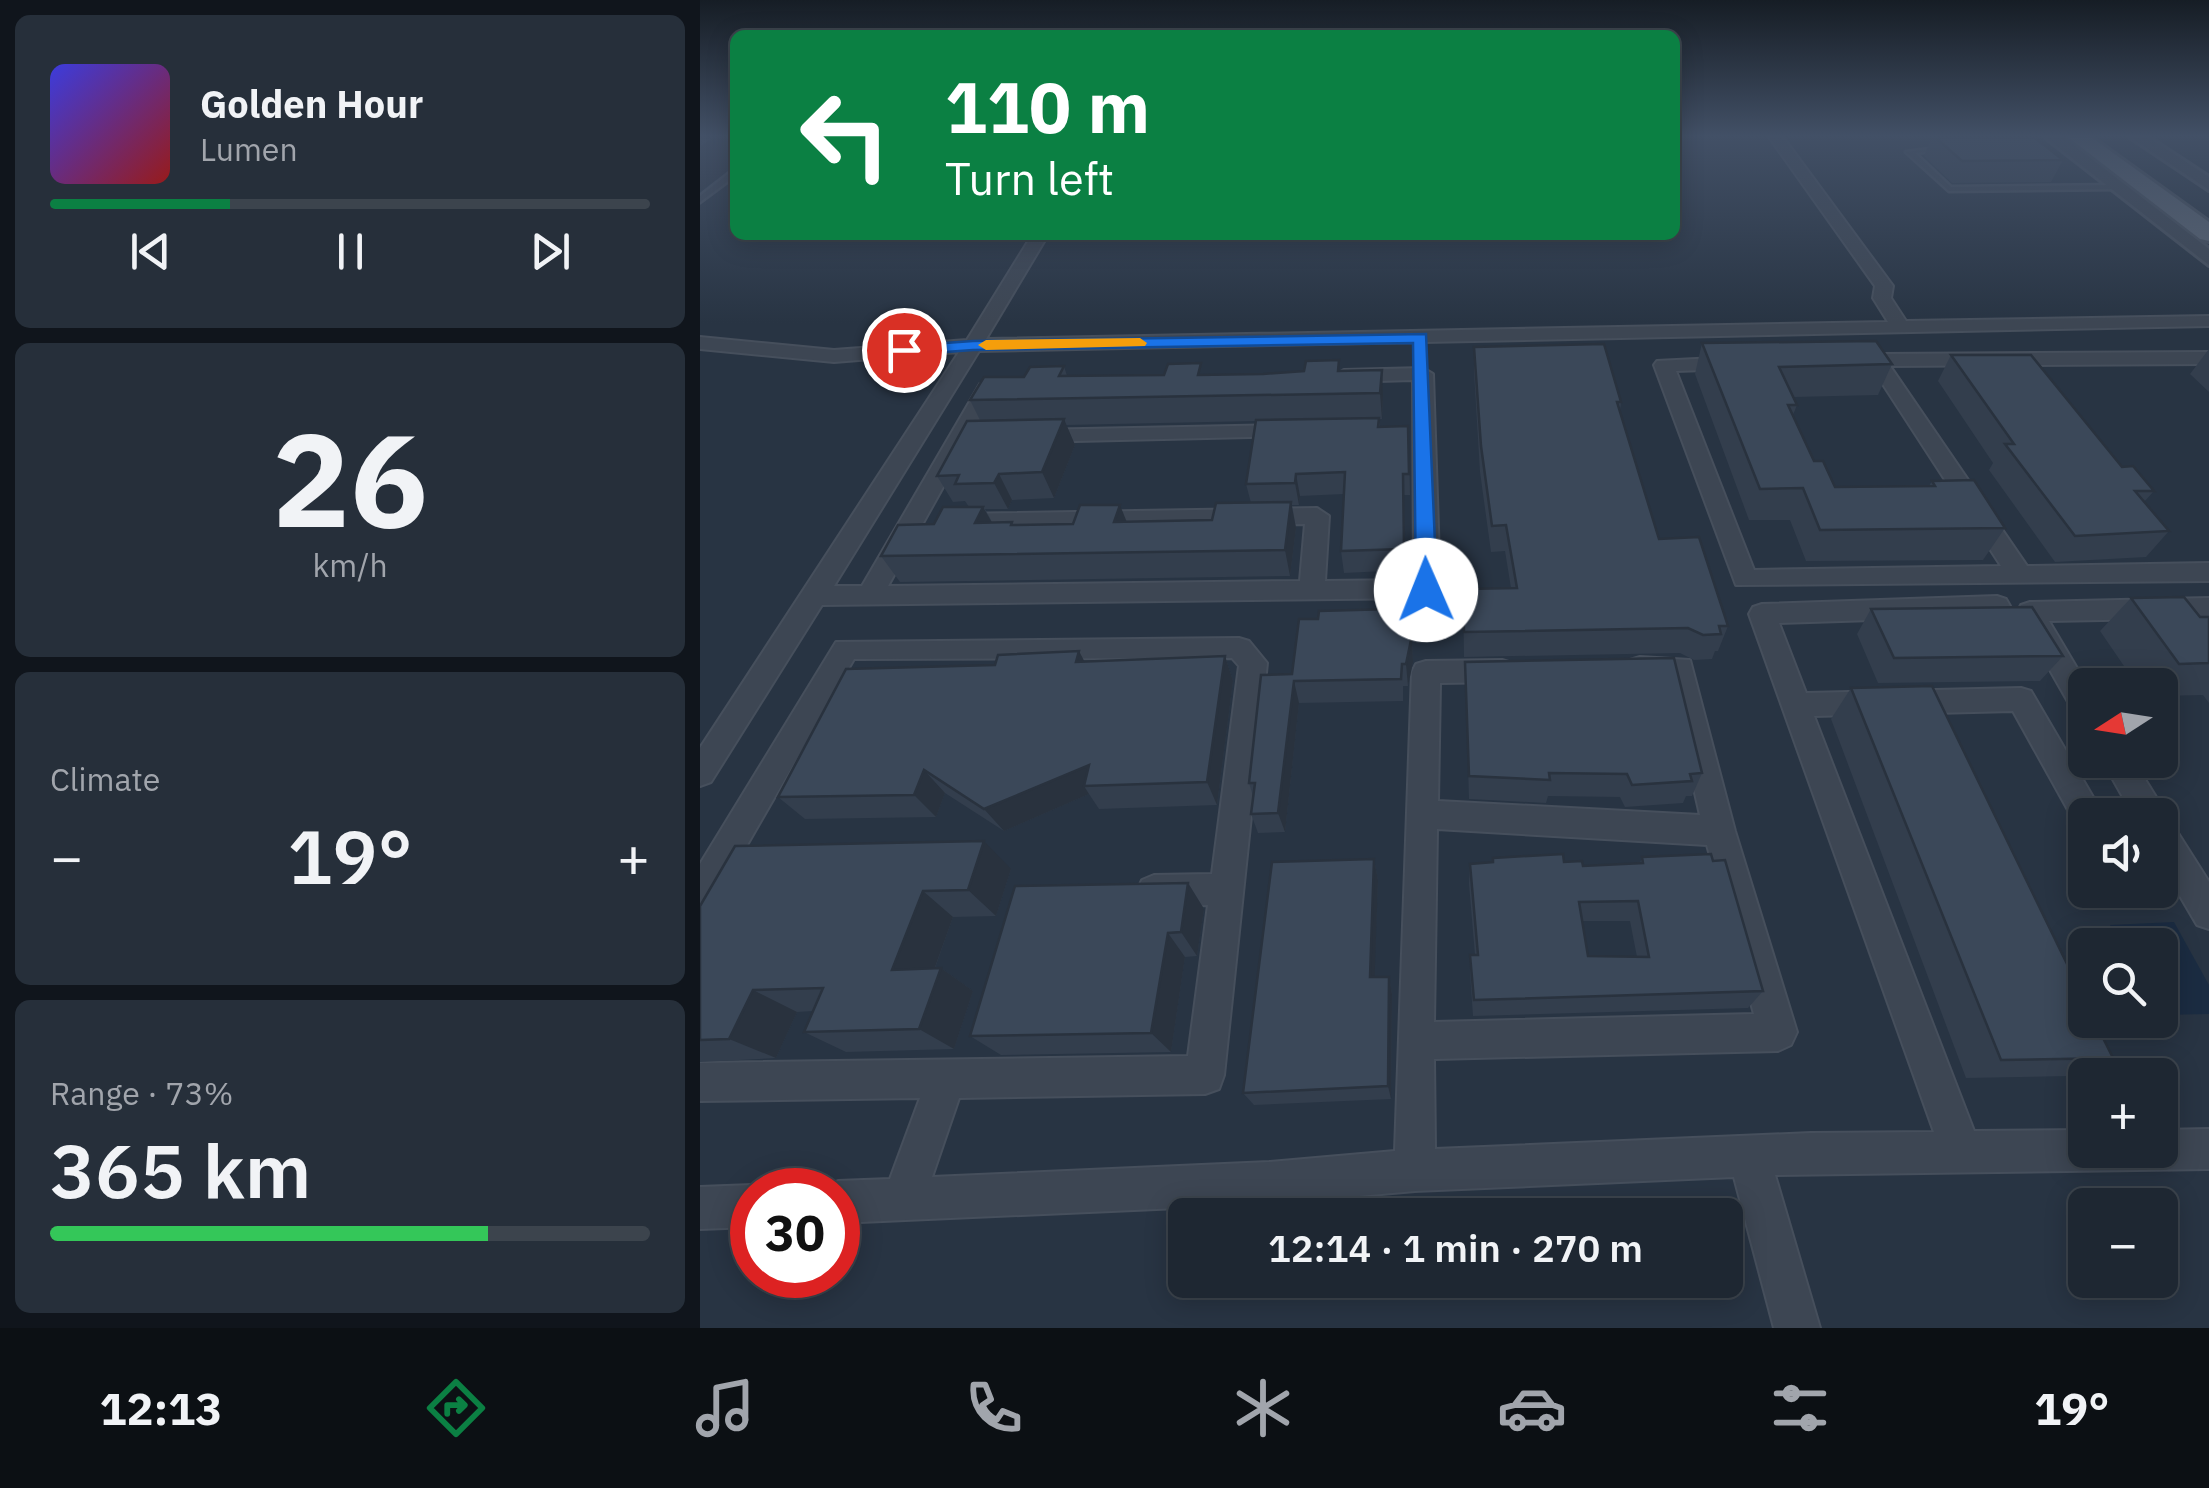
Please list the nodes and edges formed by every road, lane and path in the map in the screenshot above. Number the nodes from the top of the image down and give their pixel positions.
1 (1821, 199) edge
2 (2134, 199) edge
3 (2154, 199) edge
4 (2209, 234) edge
5 (1037, 240) edge
6 (2209, 259) edge
7 (2209, 321) edge
8 (1901, 328) junction
9 (1854, 329) junction
10 (1421, 338) junction
11 (700, 343) edge
12 (973, 345) junction
13 (2209, 358) edge
14 (1877, 360) junction
15 (1838, 361) edge
16 (1761, 363) edge
17 (1423, 374) junction
18 (1324, 376) edge
19 (1029, 383) edge
20 (1308, 430) edge
21 (1019, 436) edge
22 (912, 522) junction
23 (2209, 572) edge
24 (2019, 574) junction
25 (1312, 590) junction
26 (870, 595) junction
27 (815, 596) junction
28 (1997, 606) edge
29 (2209, 608) edge
30 (1602, 669) edge
31 (1544, 670) edge
32 (2068, 677) edge
33 (1798, 705) junction
34 (700, 773) edge
35 (2078, 798) edge
36 (1423, 814) junction
37 (1720, 831) junction
38 (2178, 862) edge
39 (1228, 889) junction
40 (1118, 892) edge
41 (700, 895) edge
42 (2209, 913) edge
43 (1415, 1041) junction
44 (946, 1078) junction
45 (700, 1082) edge
46 (2178, 1150) edge
47 (2209, 1150) edge
48 (2068, 1151) edge
49 (1962, 1152) junction
50 (1749, 1156) junction
51 (1415, 1170) junction
52 (904, 1200) junction
53 (860, 1201) edge
54 (730, 1207) edge
55 (700, 1208) edge
56 (1796, 1328) edge

1 - 8 street
2 - 6 street
3 - 4 main road
5 - 12 street
7 - 8 street
8 - 9 street
9 - 10 street
9 - 14 street
10 - 12 street
10 - 17 street
11 - 12 street
12 - 27 street
13 - 14 street
14 - 15 street
14 - 24 street
16 - 24 street
17 - 18 street
17 - 25 street
19 - 22 street
20 - 21 street
22 - 25 street
22 - 26 street
23 - 24 street
25 - 26 street
26 - 27 street
27 - 34 street
28 - 33 street
29 - 32 street
30 - 37 street
31 - 36 street
33 - 35 street
33 - 49 street
36 - 37 street
36 - 43 street
37 - 43 street
38 - 42 street
39 - 40 street
39 - 41 street
39 - 44 street
43 - 51 street
44 - 45 street
44 - 52 street
46 - 47 street
48 - 49 street
49 - 50 street
50 - 51 street
50 - 56 street
51 - 52 street
52 - 53 street
54 - 55 street

